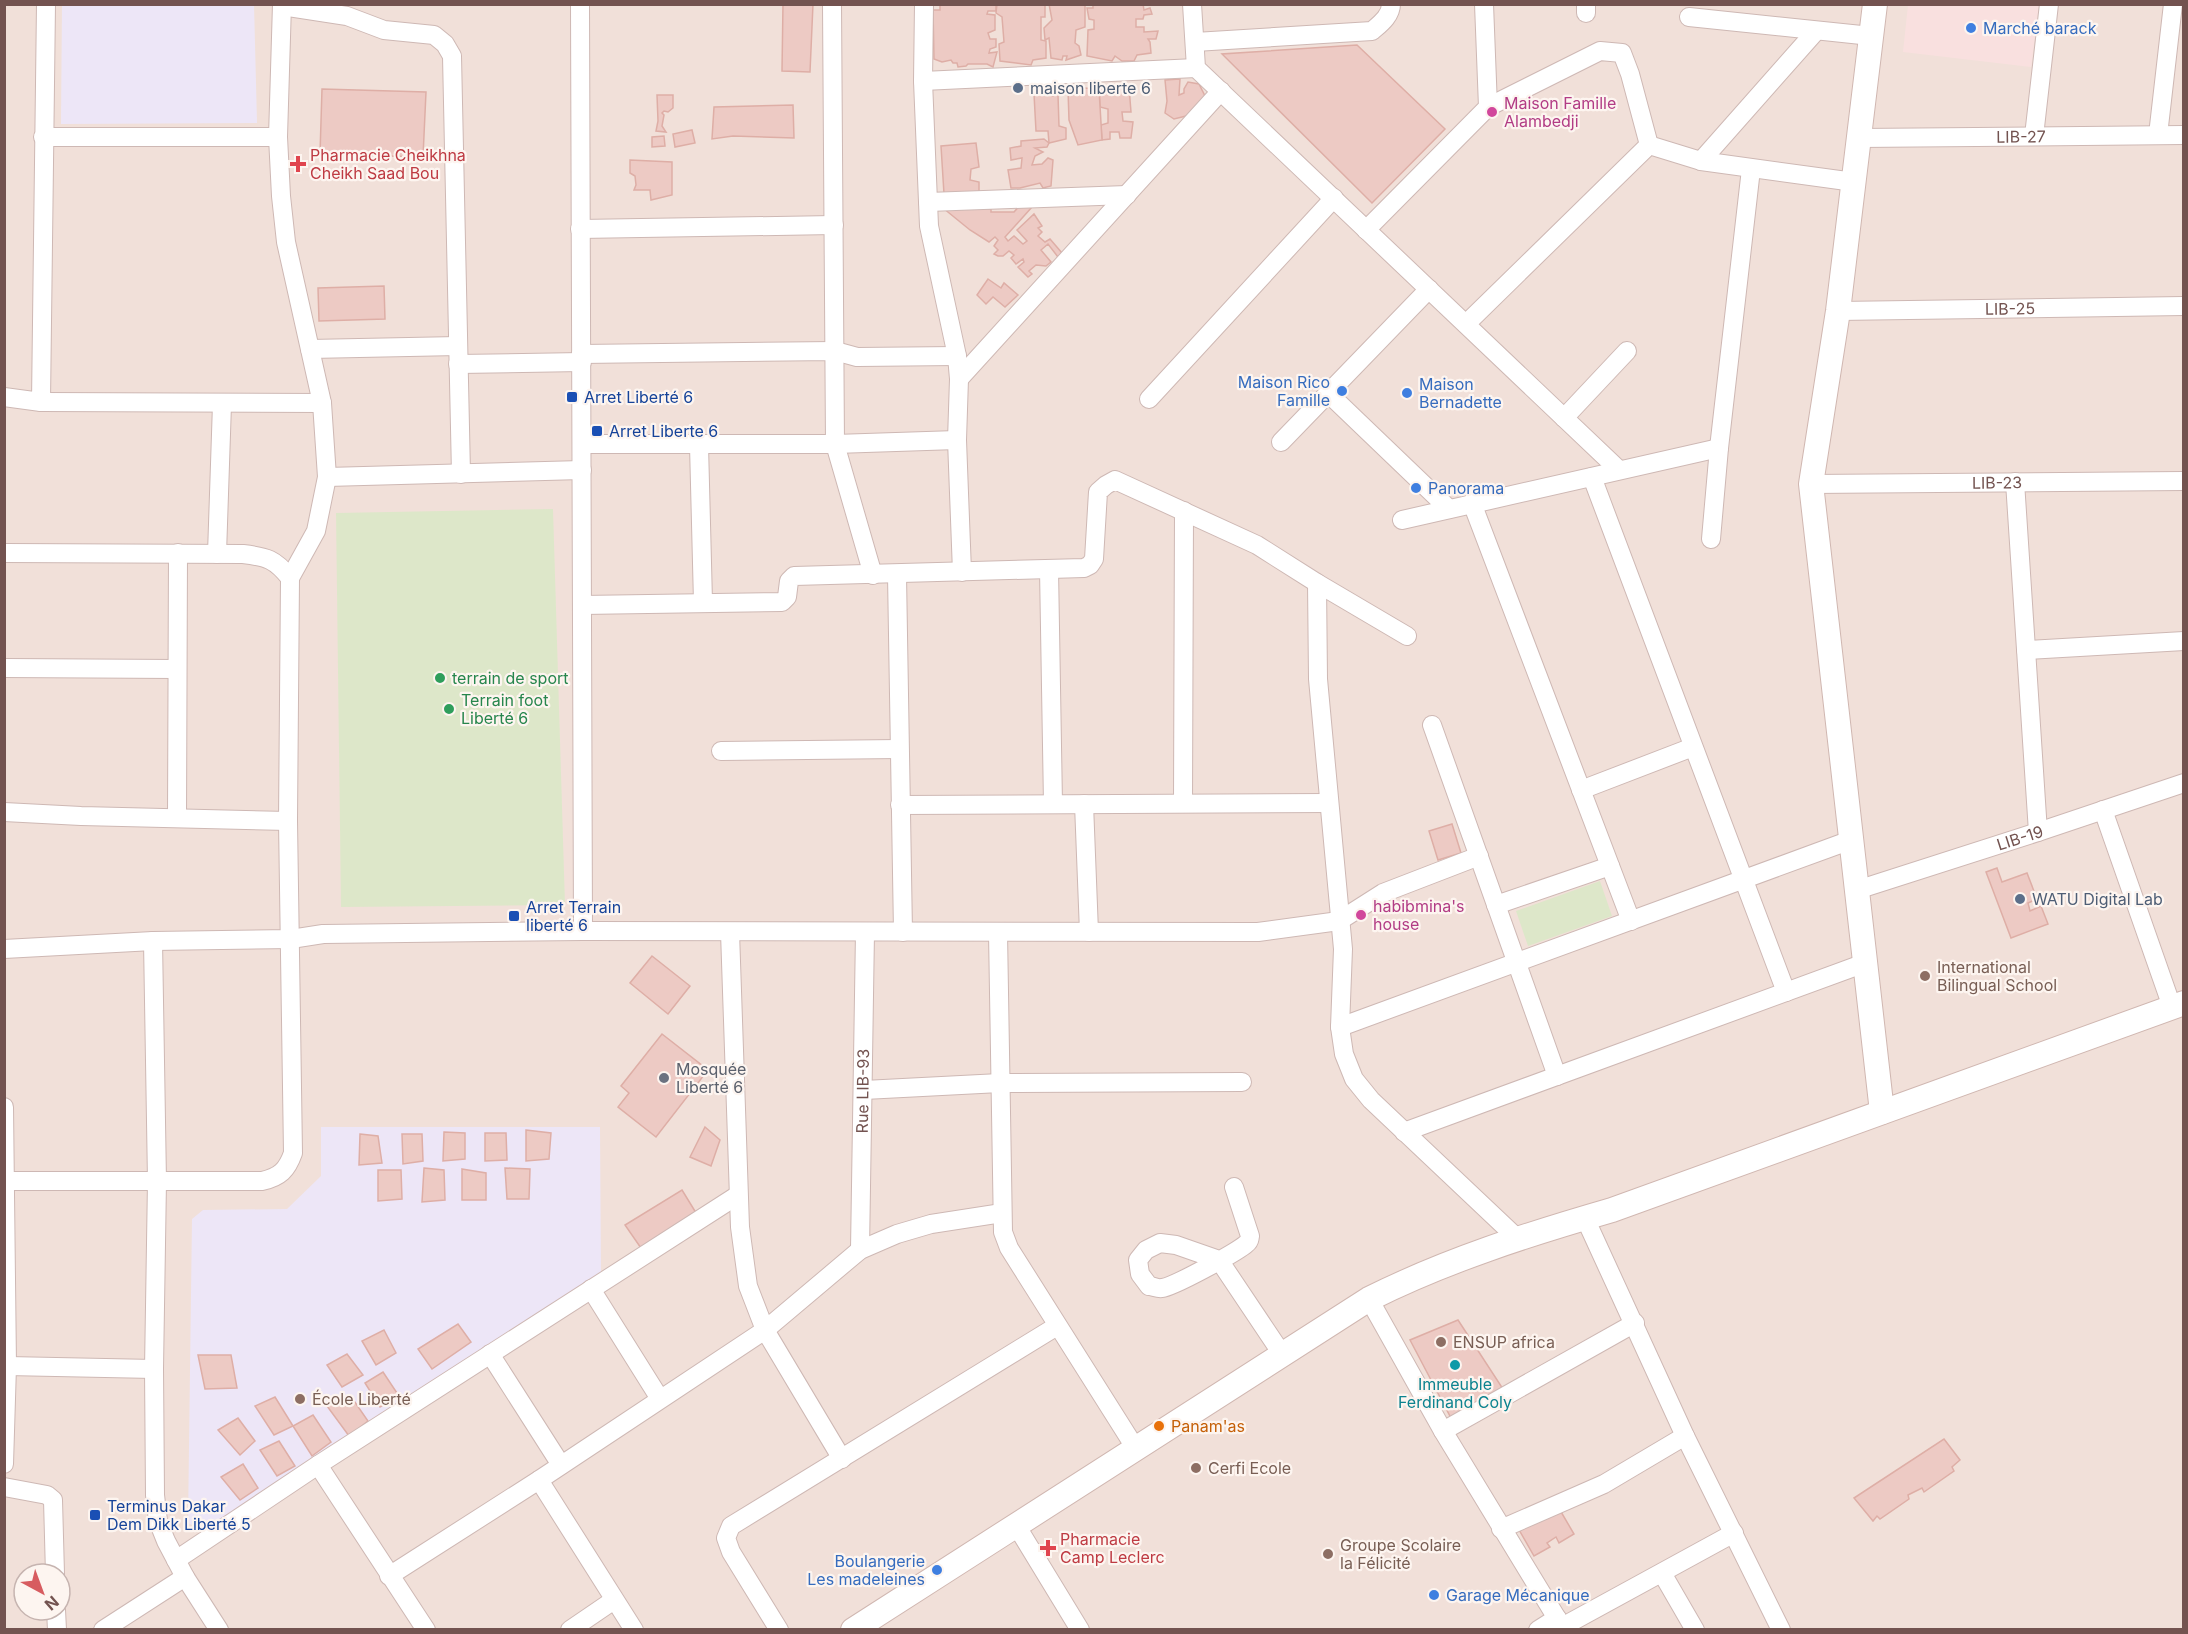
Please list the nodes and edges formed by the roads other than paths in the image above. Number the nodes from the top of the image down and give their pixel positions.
1 (46, 4) edge
2 (580, 4) edge
3 (832, 4) edge
4 (924, 4) edge
5 (1192, 4) edge
6 (1391, 4) edge
7 (1484, 4) edge
8 (1875, 4) edge
9 (2049, 4) edge
10 (2173, 4) edge
11 (282, 5) edge
12 (1689, 17) dead end
13 (1816, 31) junction
14 (1871, 36) junction
15 (1195, 42) junction
16 (1196, 68) junction
17 (923, 81) junction
18 (1221, 91) junction
19 (1488, 107) junction
20 (2158, 135) junction
21 (2184, 135) edge
22 (2034, 136) junction
23 (43, 137) junction
24 (278, 137) junction
25 (1859, 138) junction
26 (1649, 145) junction
27 (1701, 161) junction
28 (1751, 169) junction
29 (1854, 182) junction
30 (1127, 195) junction
31 (1334, 198) junction
32 (928, 202) junction
33 (834, 225) junction
34 (580, 230) junction
35 (1366, 230) junction
36 (1429, 289) junction
37 (2184, 306) edge
38 (1838, 311) junction
39 (1466, 324) junction
40 (310, 349) junction
41 (835, 351) junction
42 (1627, 351) dead end
43 (458, 355) junction
44 (957, 356) junction
45 (581, 358) junction
46 (958, 379) junction
47 (1328, 393) junction
48 (4, 397) edge
49 (1149, 399) dead end
50 (41, 402) junction
51 (322, 403) junction
52 (222, 404) junction
53 (1564, 418) junction
54 (957, 440) junction
55 (1281, 442) dead end
56 (582, 444) junction
57 (836, 444) junction
58 (699, 445) junction
59 (1719, 448) junction
60 (582, 470) junction
61 (1619, 470) junction
62 (461, 474) junction
63 (327, 477) junction
64 (1592, 477) junction
65 (2184, 481) edge
66 (2015, 482) junction
67 (1811, 484) junction
68 (1472, 503) junction
69 (1449, 508) junction
70 (1184, 510) junction
71 (1402, 520) dead end
72 (1711, 539) dead end
73 (4, 553) edge
74 (178, 553) junction
75 (217, 554) junction
76 (1049, 568) junction
77 (962, 572) junction
78 (873, 575) junction
79 (897, 575) junction
80 (290, 578) junction
81 (1317, 583) junction
82 (703, 603) junction
83 (582, 605) junction
84 (1407, 636) dead end
85 (2184, 642) edge
86 (2026, 650) junction
87 (4, 668) edge
88 (177, 669) junction
89 (1432, 725) dead end
90 (1693, 747) junction
91 (899, 749) junction
92 (721, 751) dead end
93 (2184, 783) edge
94 (1581, 790) junction
95 (1329, 802) junction
96 (1183, 803) junction
97 (1053, 804) junction
98 (1084, 804) junction
99 (900, 805) junction
100 (2103, 810) junction
101 (4, 812) edge
102 (177, 818) junction
103 (288, 821) junction
104 (2038, 832) junction
105 (1851, 840) junction
106 (1479, 856) junction
107 (1610, 866) junction
108 (1744, 879) junction
109 (1857, 890) junction
110 (1496, 905) junction
111 (1339, 921) junction
112 (1631, 921) junction
113 (583, 931) junction
114 (730, 932) junction
115 (865, 932) junction
116 (903, 932) junction
117 (998, 932) junction
118 (1089, 932) junction
119 (291, 939) junction
120 (153, 940) junction
121 (4, 949) edge
122 (1517, 963) junction
123 (1865, 963) junction
124 (1786, 992) junction
125 (2178, 1005) edge
126 (1340, 1027) junction
127 (1557, 1076) junction
128 (1242, 1082) dead end
129 (1000, 1083) junction
130 (864, 1090) junction
131 (4, 1107) edge
132 (1882, 1112) junction
133 (1404, 1132) junction
134 (6, 1180) junction
135 (158, 1181) junction
136 (1234, 1187) dead end
137 (738, 1195) junction
138 (1002, 1213) junction
139 (1585, 1218) junction
140 (1517, 1238) junction
141 (5, 1249) edge
142 (860, 1250) junction
143 (591, 1289) junction
144 (1369, 1299) junction
145 (1635, 1323) junction
146 (1057, 1326) junction
147 (765, 1330) junction
148 (6, 1345) edge
149 (490, 1354) junction
150 (1282, 1354) junction
151 (7, 1366) junction
152 (154, 1369) junction
153 (660, 1399) junction
154 (1443, 1431) junction
155 (1685, 1436) junction
156 (1136, 1449) junction
157 (842, 1458) junction
158 (4, 1464) edge
159 (318, 1465) junction
160 (561, 1465) junction
161 (538, 1480) junction
162 (4, 1486) edge
163 (1016, 1525) junction
164 (1501, 1528) junction
165 (1734, 1533) junction
166 (176, 1560) junction
167 (55, 1562) edge
168 (1662, 1573) junction
169 (389, 1576) junction
170 (185, 1577) junction
171 (614, 1600) junction
172 (1561, 1625) edge
173 (102, 1629) edge
174 (219, 1629) edge
175 (426, 1629) edge
176 (570, 1629) edge
177 (634, 1629) edge
178 (779, 1629) edge
179 (854, 1629) edge
180 (1080, 1629) edge
181 (1538, 1629) edge
182 (1695, 1629) edge
183 (1781, 1629) edge

1 - 23 street
2 - 34 street
3 - 33 street
4 - 17 street
5 - 15 street
6 - 15 street
7 - 19 street
8 - 14 street
9 - 22 street
10 - 20 street
11 - 24 street
11 - 43 street
12 - 13 street
13 - 14 street
13 - 27 street
14 - 25 street
15 - 16 street
16 - 17 street
16 - 18 street
17 - 32 street
18 - 30 street
18 - 31 street
19 - 26 street
19 - 35 street
20 - 21 street, LIB-27
20 - 22 street, LIB-27
22 - 25 street, LIB-27
23 - 24 street
23 - 50 street
24 - 40 street
25 - 29 street
26 - 27 street
26 - 39 street
27 - 28 street
28 - 29 street
28 - 59 street
29 - 38 street
30 - 32 street
30 - 46 street
31 - 35 street
31 - 49 street
32 - 44 street
33 - 34 street
33 - 41 street
34 - 45 street
35 - 36 street
36 - 39 street
36 - 47 street
37 - 38 street, LIB-25
38 - 67 street
39 - 53 street
40 - 43 street
40 - 51 street
41 - 44 street
41 - 45 street
41 - 57 street
42 - 53 street
43 - 45 street
43 - 62 street
44 - 46 street
45 - 56 street
46 - 54 street
47 - 55 street
47 - 69 street
48 - 50 street
50 - 52 street
51 - 52 street
51 - 63 street
52 - 75 street
53 - 61 street
54 - 57 street
54 - 77 street
56 - 58 street
56 - 60 street
57 - 58 street
57 - 78 street
58 - 82 street
59 - 61 street
59 - 72 street
60 - 62 street
60 - 83 street
61 - 64 street
62 - 63 street
63 - 80 street
64 - 68 street
64 - 90 street
65 - 66 street, LIB-23
66 - 67 street, LIB-23
66 - 86 street
67 - 105 street
68 - 69 street
68 - 94 street
69 - 71 street
70 - 76 street
70 - 81 street
70 - 96 street
73 - 74 street
74 - 75 street
74 - 88 street
75 - 80 street
76 - 77 street
76 - 97 street
77 - 79 street
78 - 79 street
78 - 82 street
79 - 91 street
80 - 103 street
81 - 84 street
81 - 95 street
82 - 83 street
83 - 113 street
85 - 86 street
86 - 104 street
87 - 88 street
88 - 102 street
89 - 106 street
90 - 94 street
90 - 108 street
91 - 92 street
91 - 99 street
93 - 100 street, LIB-19
94 - 107 street
95 - 96 street
95 - 111 street
96 - 98 street
97 - 98 street
97 - 99 street
98 - 118 street
99 - 116 street
100 - 104 street, LIB-19
100 - 125 street
101 - 102 street
102 - 103 street
103 - 119 street
104 - 109 street, LIB-19
105 - 108 street
105 - 109 street
106 - 110 street
106 - 111 street
107 - 110 street
107 - 112 street
108 - 112 street
108 - 124 street
109 - 123 street
110 - 122 street
111 - 118 street
111 - 126 street
112 - 122 street
113 - 114 street
113 - 119 street
114 - 115 street
114 - 137 street
115 - 116 street
115 - 130 street, Rue LIB-93
116 - 117 street
117 - 118 street
117 - 129 street
119 - 120 street
119 - 135 street
120 - 121 street
120 - 135 street
122 - 126 street
122 - 127 street
123 - 124 street
123 - 132 street
124 - 127 street
125 - 132 street
126 - 133 street
127 - 133 street
128 - 129 street
129 - 130 street
129 - 138 street
130 - 142 street, Rue LIB-93
131 - 134 street
132 - 139 street
133 - 140 street
134 - 135 street
134 - 141 street
135 - 152 street
136 - 150 street
137 - 143 street
137 - 147 street
138 - 142 street
138 - 146 street
139 - 140 street
139 - 145 street
140 - 144 street
141 - 148 street
142 - 147 street
143 - 149 street
143 - 153 street
144 - 150 street
144 - 154 street
145 - 154 street
145 - 155 street
146 - 156 street
146 - 157 street
147 - 153 street
147 - 157 street
148 - 151 street
149 - 159 street
149 - 160 street
150 - 156 street
151 - 152 street
151 - 158 street
152 - 166 street
153 - 160 street
154 - 164 street
155 - 164 street
155 - 165 street
156 - 163 street
157 - 178 street
159 - 166 street
159 - 169 street
160 - 161 street
161 - 169 street
161 - 171 street
162 - 167 street
163 - 179 street
163 - 180 street
164 - 172 street
165 - 168 street
165 - 183 street
166 - 170 street
168 - 172 street
168 - 182 street
169 - 175 street
170 - 173 street
170 - 174 street
171 - 176 street
171 - 177 street
172 - 181 street

